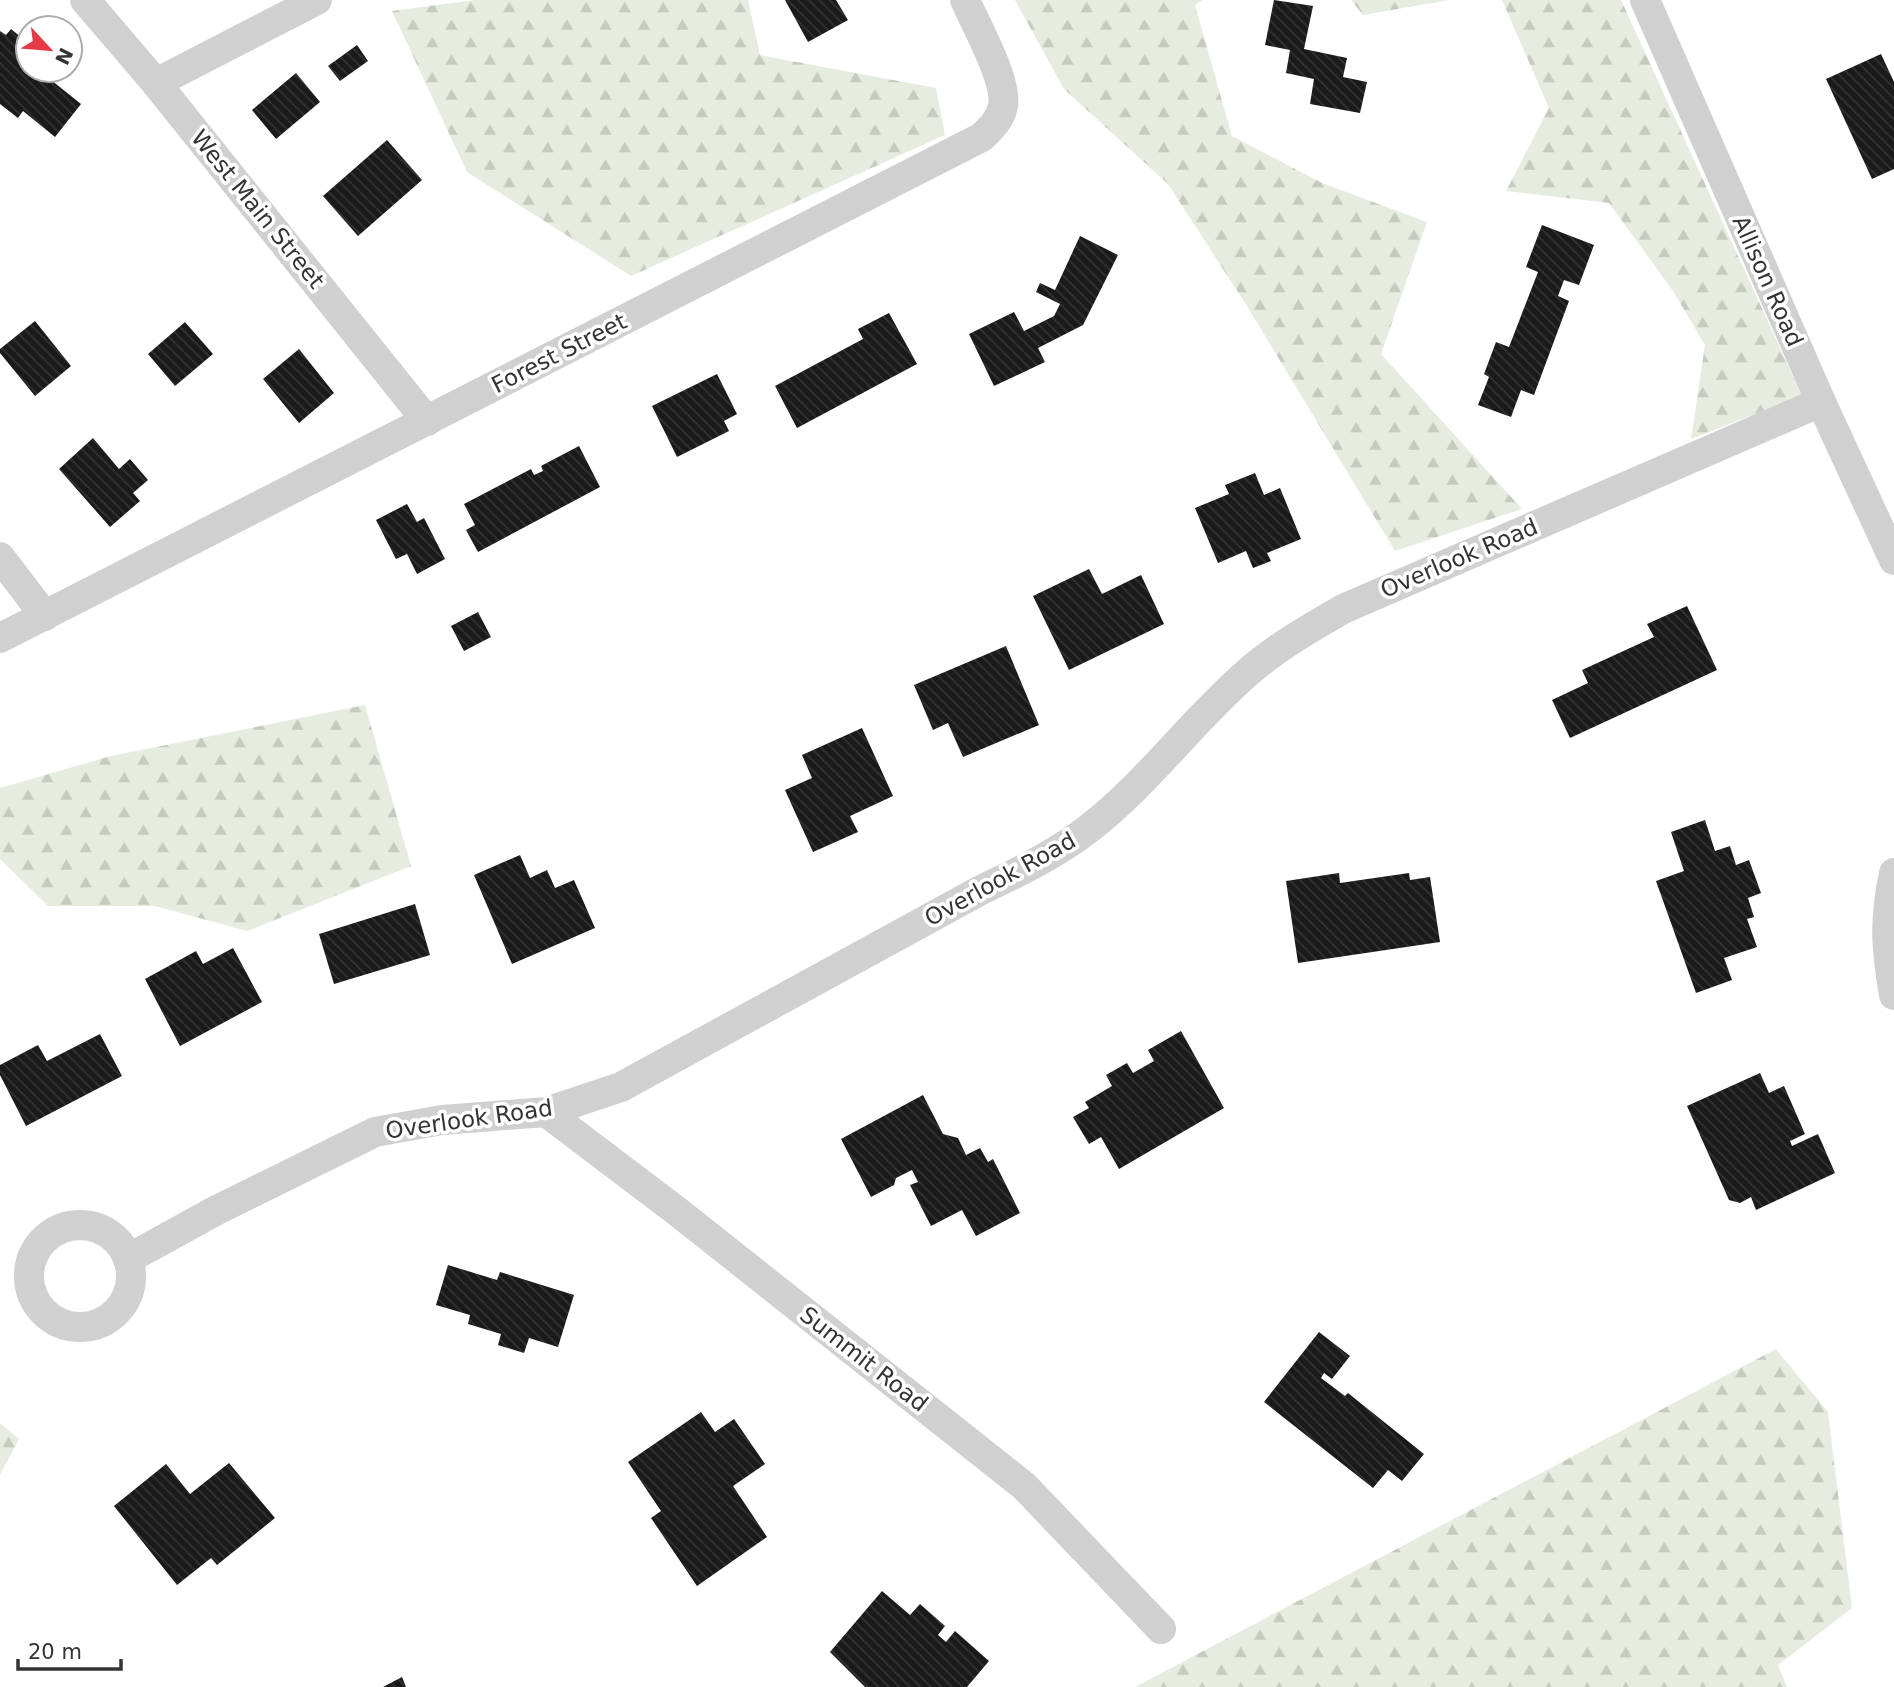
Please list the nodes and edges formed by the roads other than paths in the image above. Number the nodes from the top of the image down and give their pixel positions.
1 (85, 0) edge
2 (317, 0) edge
3 (965, 0) edge
4 (1645, 0) edge
5 (156, 83) junction
6 (1821, 402) junction
7 (427, 421) junction
8 (0, 557) edge
9 (1894, 560) edge
10 (45, 616) junction
11 (0, 638) edge
12 (1894, 873) edge
13 (1894, 995) edge
14 (546, 1112) junction
15 (128, 1259) dead end
16 (1161, 1629) dead end

1 - 5 street, West Main Street
2 - 5 street
3 - 7 street, Forest Street
4 - 6 street, Allison Road
5 - 7 street, West Main Street
6 - 9 street, Allison Road
6 - 14 street, Overlook Road
7 - 10 street, Forest Street
8 - 10 street
10 - 11 street, Forest Street
12 - 13 street
14 - 15 street, Overlook Road
14 - 16 street, Summit Road

